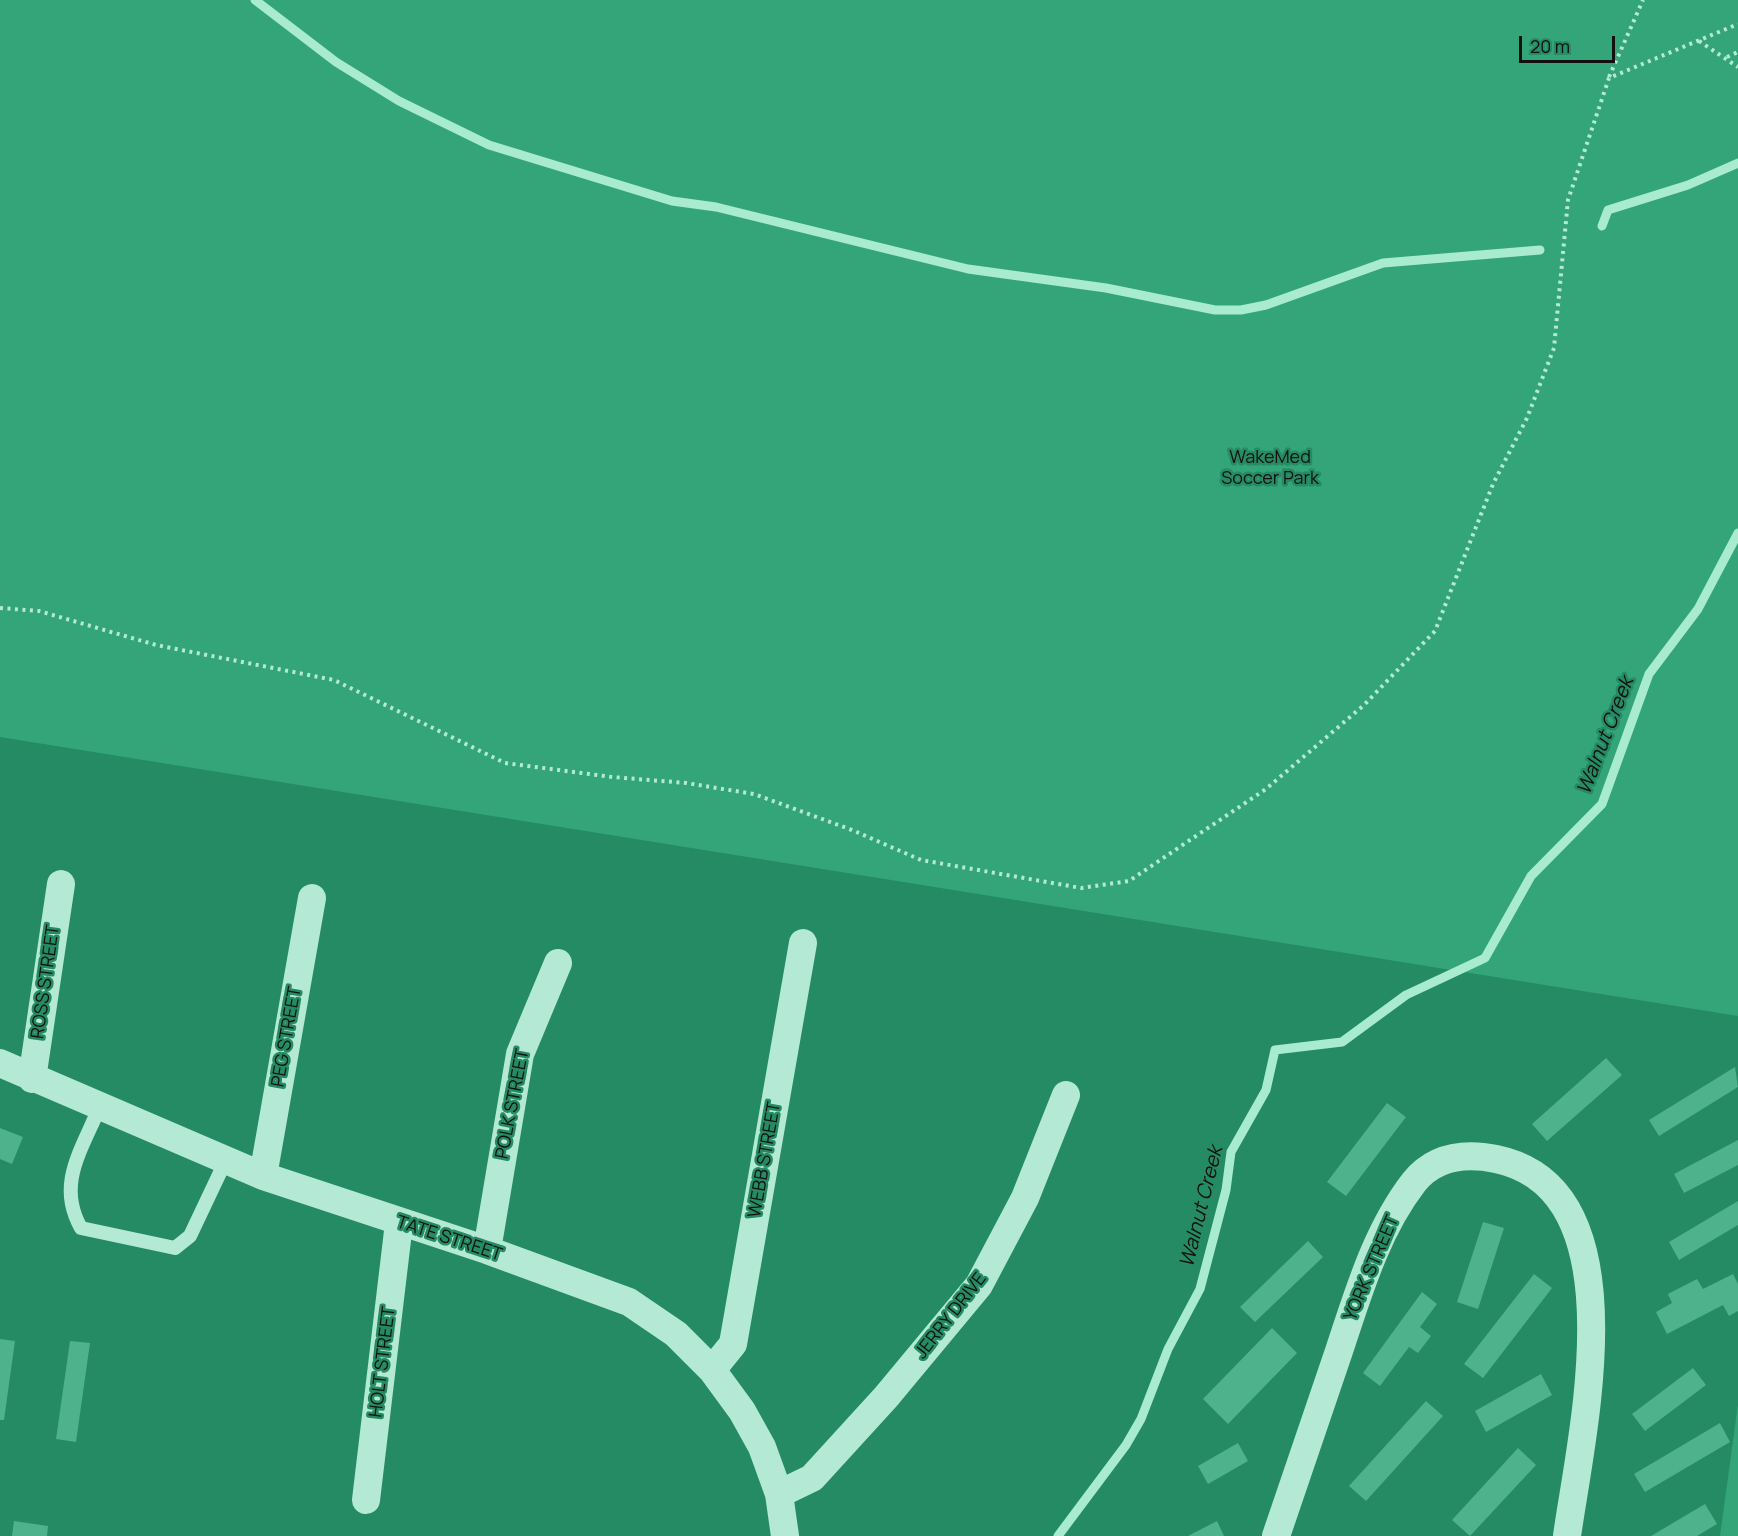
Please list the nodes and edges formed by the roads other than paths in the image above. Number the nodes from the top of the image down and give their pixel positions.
1 (61, 884) dead end
2 (312, 898) dead end
3 (803, 943) dead end
4 (558, 963) dead end
5 (0, 1063) edge
6 (32, 1079) junction
7 (1066, 1095) dead end
8 (99, 1108) junction
9 (225, 1162) junction
10 (263, 1176) junction
11 (399, 1223) junction
12 (487, 1250) junction
13 (712, 1370) junction
14 (779, 1494) junction
15 (366, 1500) dead end
16 (785, 1536) edge
17 (1276, 1536) edge
18 (1567, 1536) edge

1 - 6 street, ROSS STREET
2 - 10 street, PEG STREET
3 - 13 street, WEBB STREET
4 - 12 street, POLK STREET
5 - 6 street, TATE STREET
6 - 8 street, TATE STREET
7 - 14 street, JERRY DRIVE
8 - 9 street, TATE STREET
8 - 9 lane
9 - 10 street, TATE STREET
10 - 11 street, TATE STREET
11 - 12 street, TATE STREET
11 - 15 street, HOLT STREET
12 - 13 street, TATE STREET
13 - 14 street, TATE STREET
14 - 16 street, TATE STREET
17 - 18 street, YORK STREET

